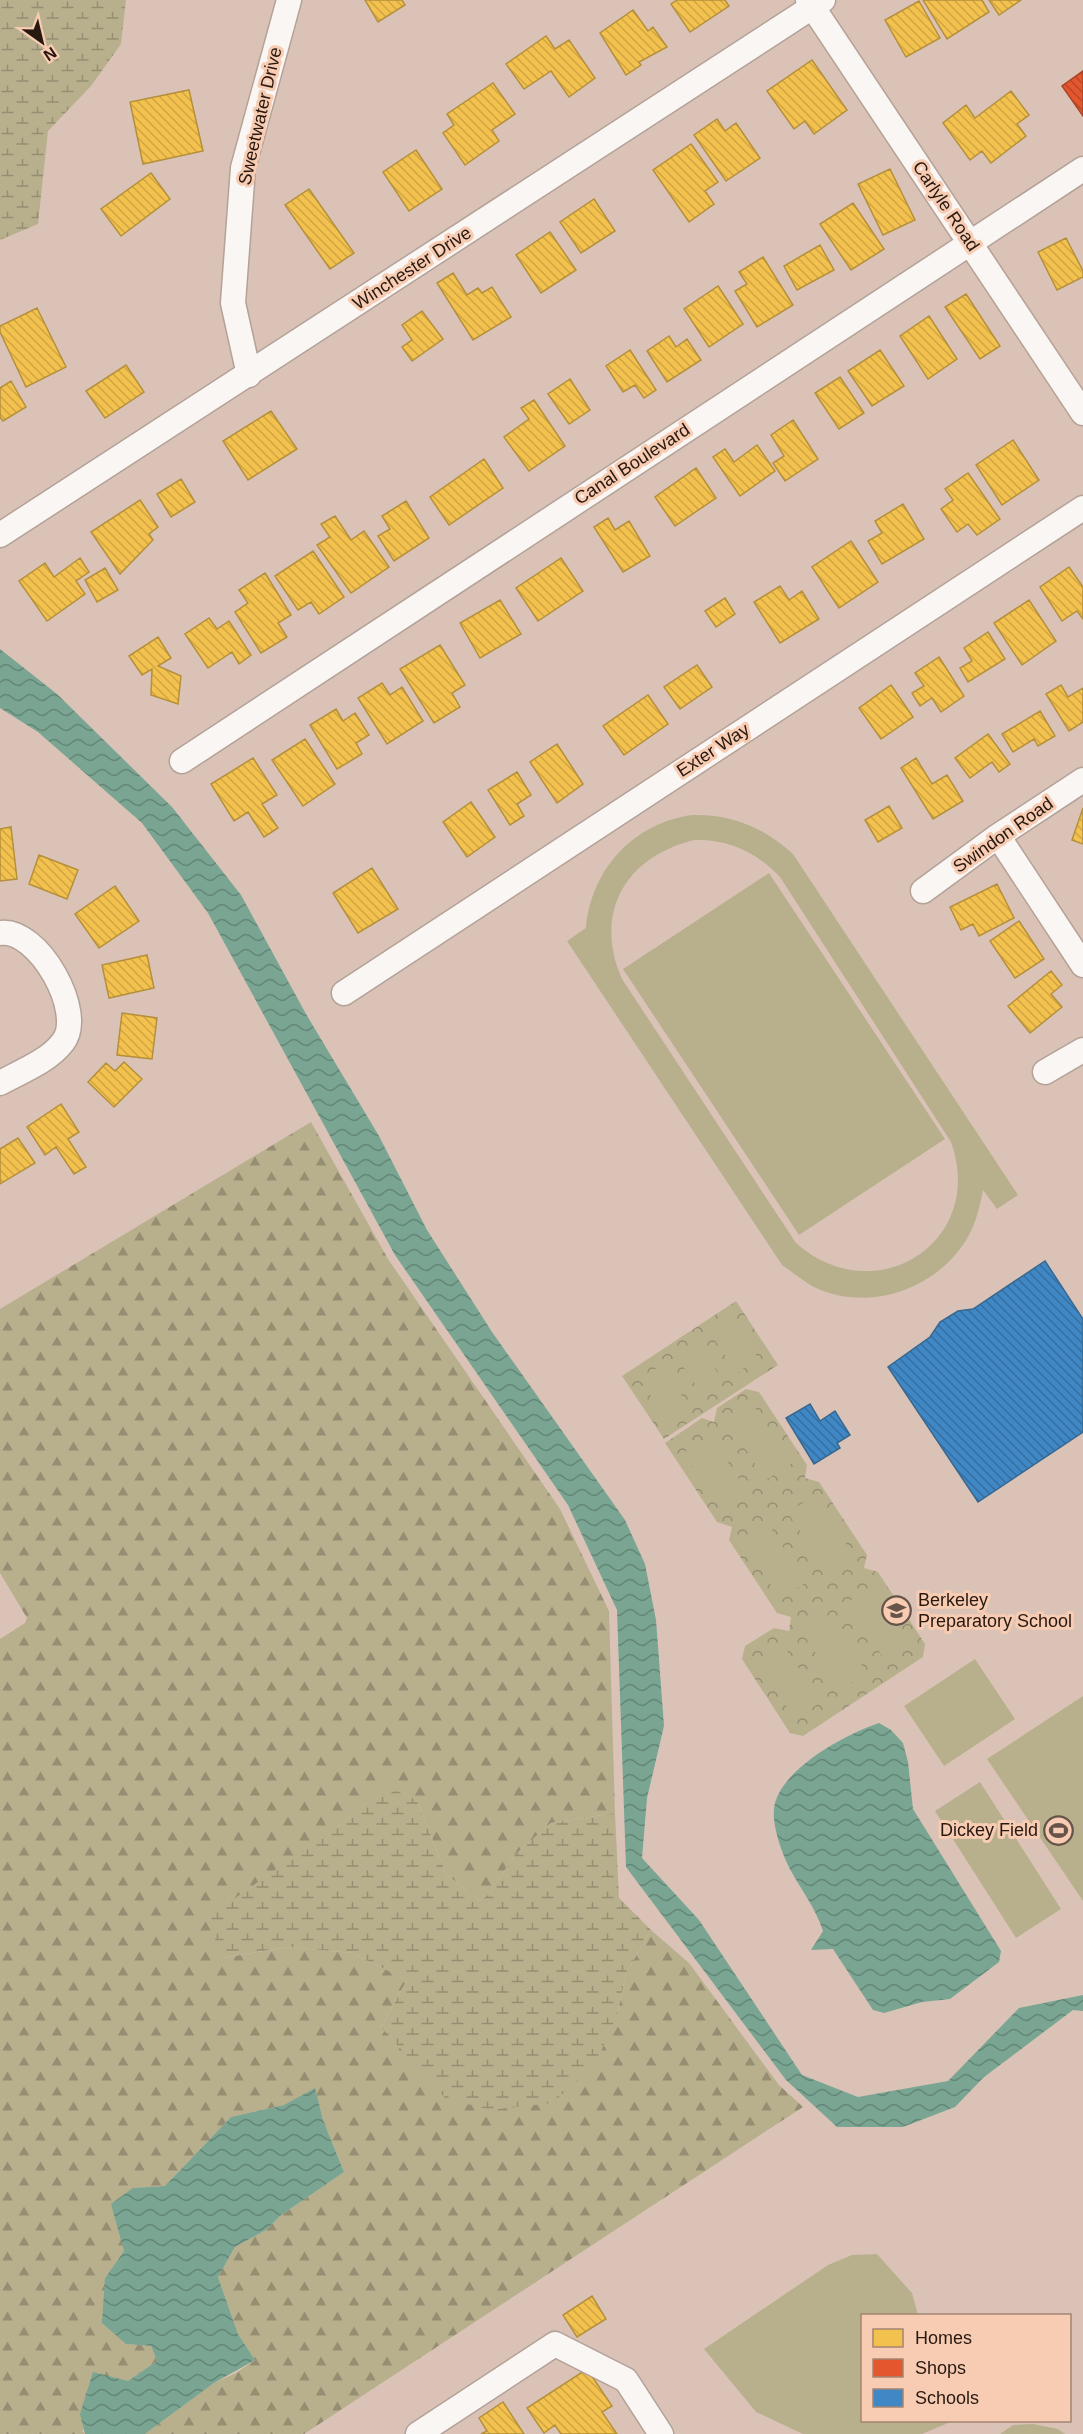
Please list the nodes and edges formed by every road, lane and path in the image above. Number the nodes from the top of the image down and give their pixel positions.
1 (289, 0) edge
2 (815, 2) edge
3 (1083, 168) edge
4 (970, 241) junction
5 (249, 375) junction
6 (1083, 413) edge
7 (1083, 508) edge
8 (0, 535) edge
9 (182, 761) dead end
10 (1083, 780) edge
11 (998, 836) junction
12 (923, 891) dead end
13 (0, 933) edge
14 (1083, 966) edge
15 (344, 993) dead end
16 (1083, 1050) edge
17 (1045, 1072) dead end
18 (0, 1083) edge
19 (418, 2434) edge
20 (661, 2434) edge

1 - 5 street, Sweetwater Drive
2 - 4 street, Carlyle Road
2 - 5 street, Winchester Drive
3 - 4 street, Canal Boulevard
4 - 6 street, Carlyle Road
4 - 9 street, Canal Boulevard
5 - 8 street, Winchester Drive
7 - 15 street, Exter Way
10 - 11 street, Swindon Road
11 - 12 street, Swindon Road
11 - 14 street
13 - 18 street
16 - 17 street
19 - 20 street

